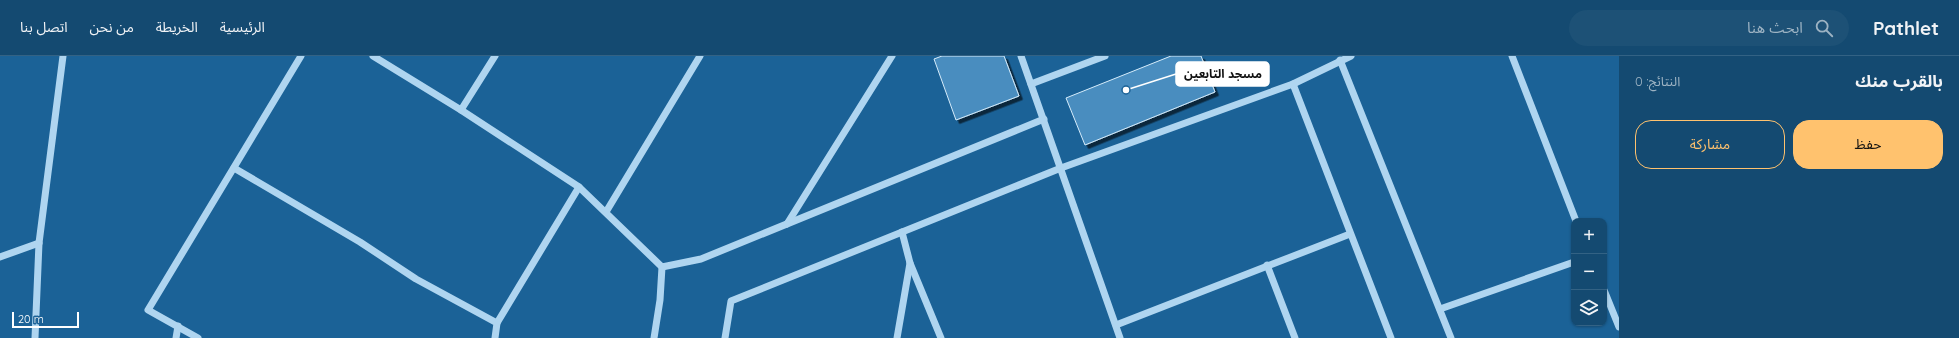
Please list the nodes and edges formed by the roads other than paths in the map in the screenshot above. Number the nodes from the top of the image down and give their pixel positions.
1 (63, 56) edge
2 (301, 56) edge
3 (373, 56) edge
4 (495, 56) edge
5 (700, 56) edge
6 (892, 56) edge
7 (1021, 56) edge
8 (1105, 56) edge
9 (1351, 56) edge
10 (1512, 56) edge
11 (1340, 60) junction
12 (1031, 84) junction
13 (1293, 84) junction
14 (461, 110) junction
15 (1044, 119) junction
16 (234, 168) junction
17 (1061, 168) junction
18 (579, 187) junction
19 (606, 212) junction
20 (1575, 218) edge
21 (786, 224) junction
22 (902, 232) junction
23 (1350, 234) junction
24 (39, 242) junction
25 (0, 257) edge
26 (910, 263) junction
27 (1571, 263) edge
28 (1267, 265) junction
29 (662, 266) junction
30 (1607, 298) edge
31 (1440, 309) junction
32 (497, 323) junction
33 (1116, 325) junction
34 (178, 326) junction
35 (1619, 328) edge
36 (35, 338) edge
37 (176, 338) edge
38 (198, 338) edge
39 (495, 338) edge
40 (654, 338) edge
41 (725, 338) edge
42 (897, 338) edge
43 (941, 338) edge
44 (1120, 338) edge
45 (1295, 338) edge
46 (1391, 338) edge
47 (1452, 338) edge

1 - 24 street
2 - 16 street
3 - 14 street
4 - 14 street
5 - 19 street
6 - 21 street
7 - 12 street
8 - 12 street
9 - 11 street
10 - 20 street
11 - 13 street
11 - 31 street
12 - 15 street
13 - 17 street
13 - 23 street
14 - 18 street
15 - 17 street
15 - 21 street
16 - 32 street
16 - 34 street
17 - 22 street
17 - 33 street
18 - 19 street
18 - 32 street
19 - 29 street
21 - 29 street
22 - 26 street
22 - 41 street
23 - 28 street
23 - 46 street
24 - 25 street
24 - 36 street
26 - 42 street
26 - 43 street
27 - 31 street
28 - 33 street
28 - 45 street
29 - 40 street
30 - 35 street
31 - 47 street
32 - 39 street
33 - 44 street
34 - 37 street
34 - 38 street

